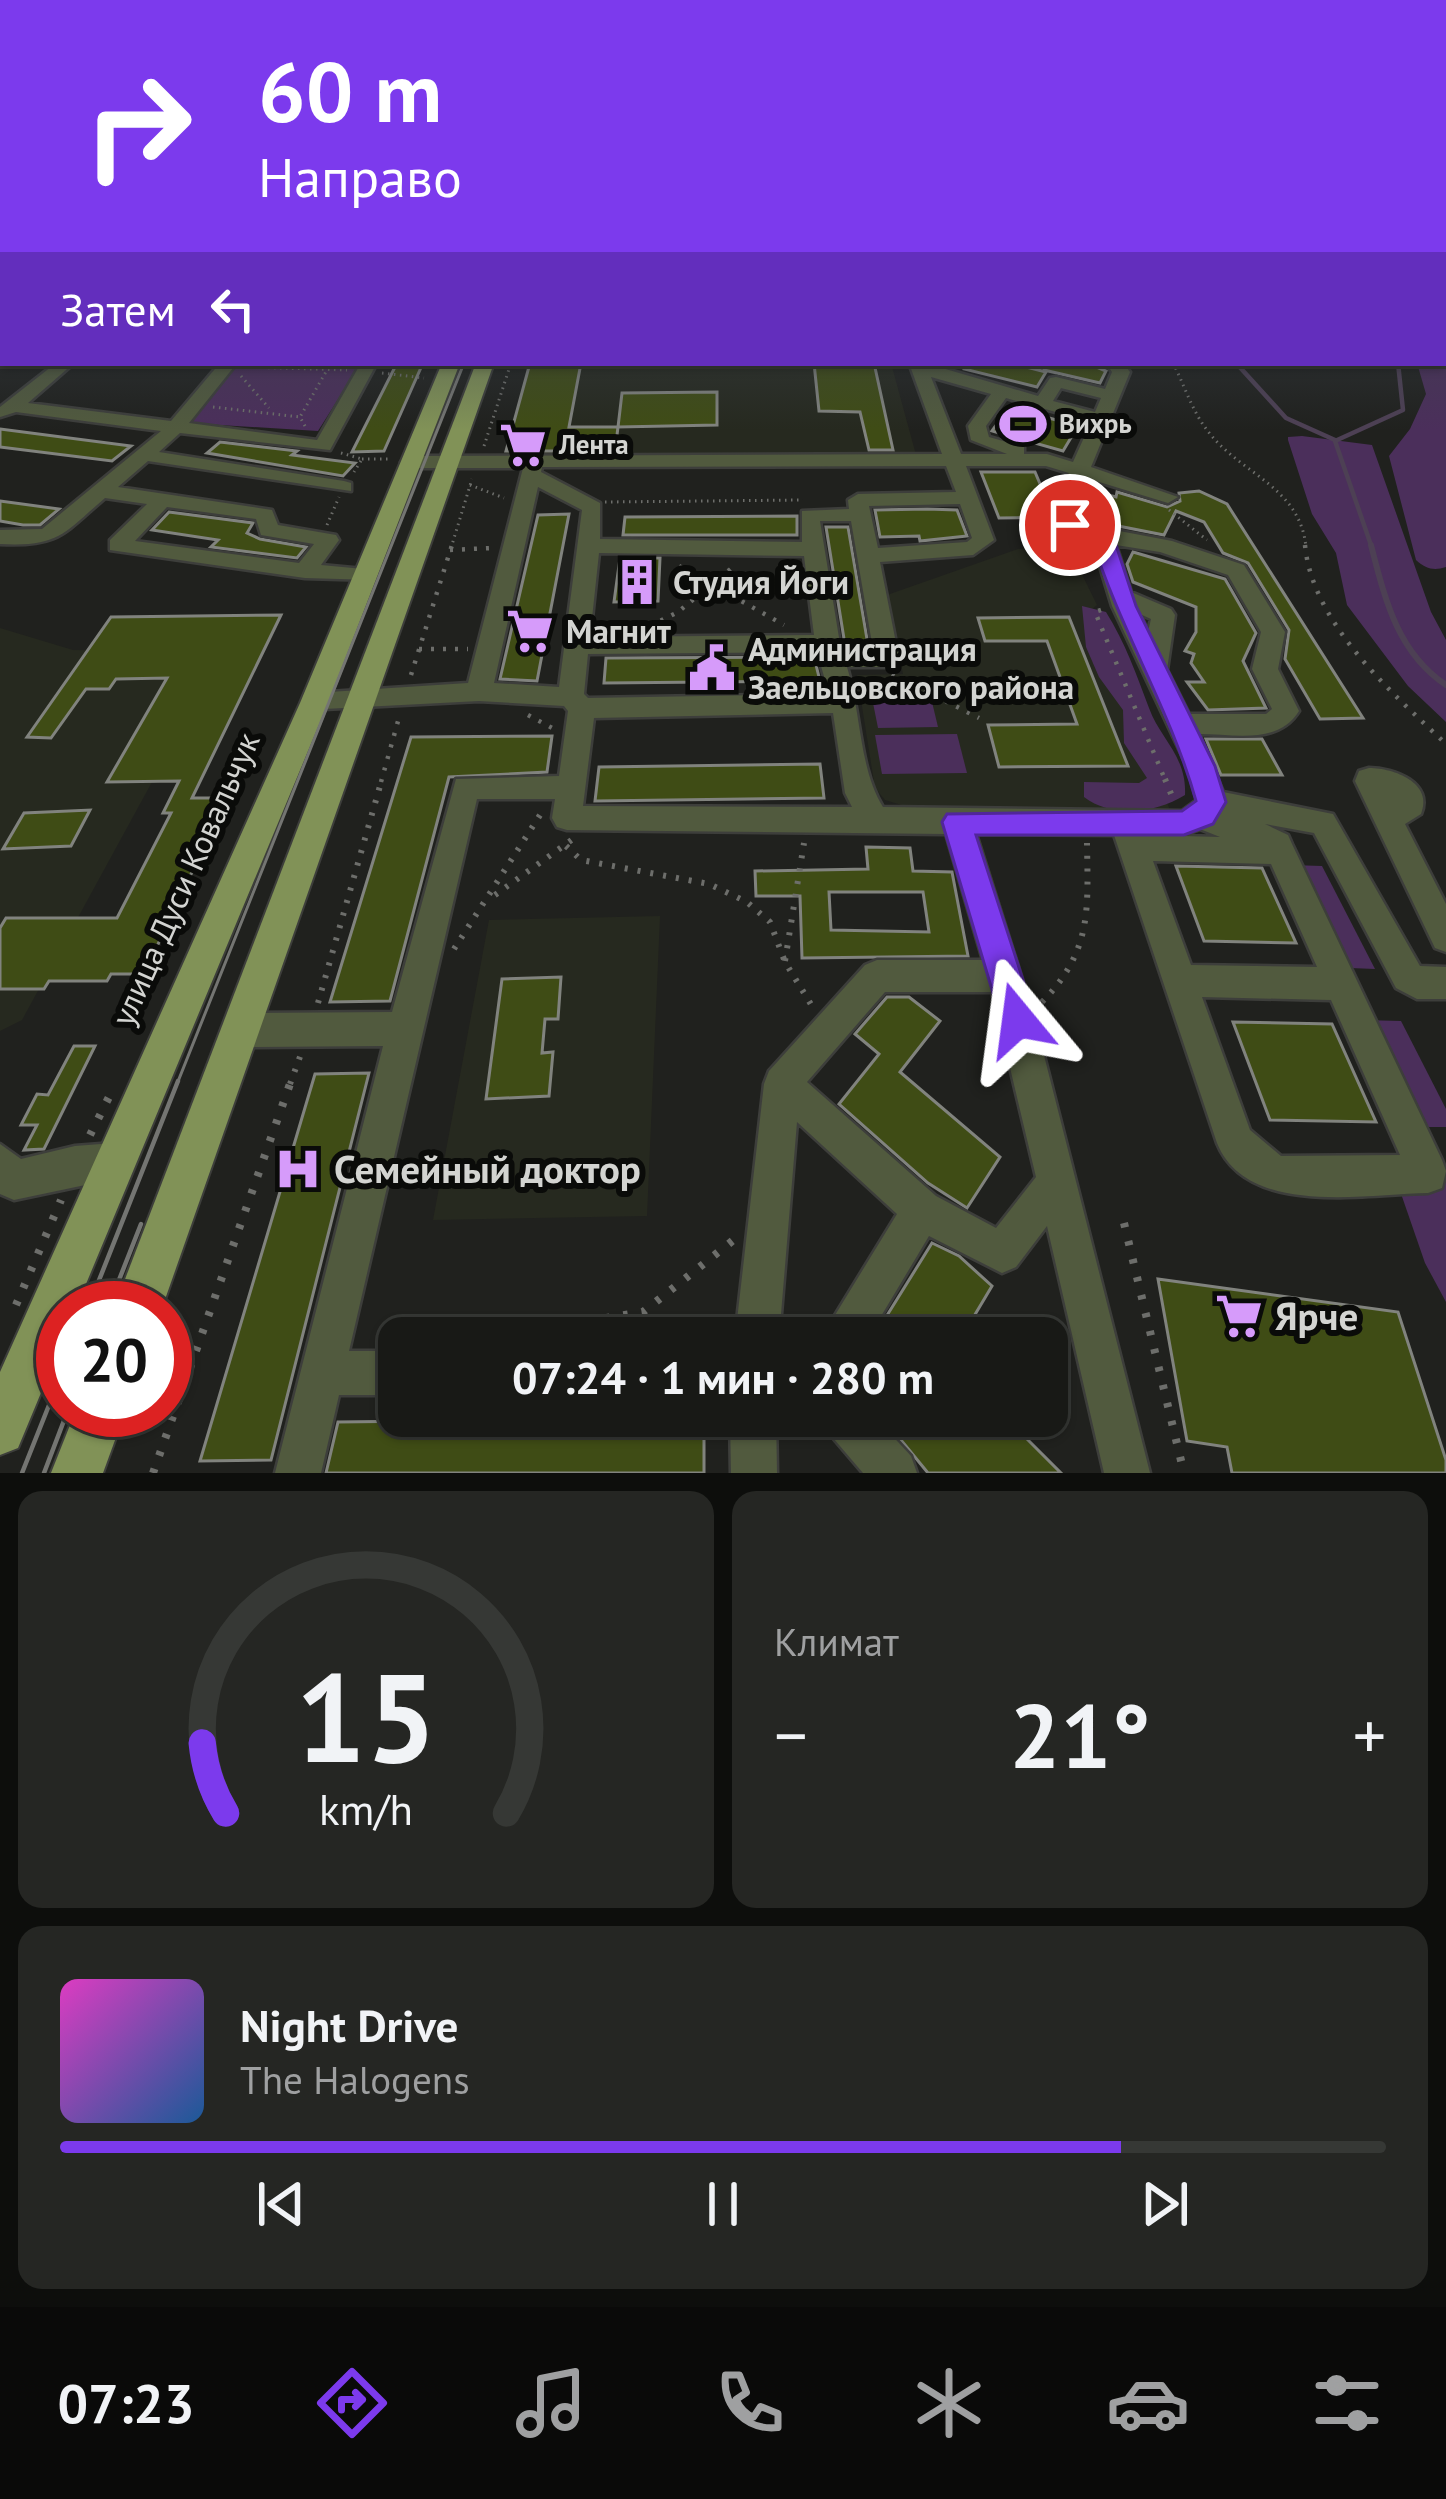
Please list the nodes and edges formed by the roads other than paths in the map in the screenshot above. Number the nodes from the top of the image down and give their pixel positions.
1 (62, 366) edge
2 (227, 366) edge
3 (484, 366) edge
4 (918, 366) edge
5 (921, 366) edge
6 (1116, 366) edge
7 (368, 367) edge
8 (441, 371) edge
9 (1000, 394) junction
10 (1110, 395) junction
11 (1042, 404) junction
12 (6, 411) edge
13 (1102, 420) junction
14 (175, 428) junction
15 (144, 455) junction
16 (404, 460) junction
17 (952, 461) junction
18 (1062, 466) junction
19 (532, 469) junction
20 (466, 471) junction
21 (344, 487) road end
22 (99, 491) junction
23 (968, 498) junction
24 (163, 499) junction
25 (1164, 501) road end
26 (522, 506) junction
27 (593, 506) junction
28 (861, 515) junction
29 (1102, 536) junction
30 (0, 537) edge
31 (590, 546) junction
32 (813, 549) junction
33 (867, 556) junction
34 (305, 571) junction
35 (366, 575) junction
36 (576, 646) junction
37 (830, 651) junction
38 (479, 692) junction
39 (364, 699) junction
40 (314, 703) junction
41 (576, 703) junction
42 (844, 703) junction
43 (1180, 724) junction
44 (564, 788) junction
45 (1384, 811) dead end
46 (1199, 813) junction
47 (875, 819) junction
48 (957, 822) junction
49 (1282, 833) junction
50 (1128, 835) junction
51 (1446, 937) edge
52 (1006, 976) junction
53 (1179, 981) junction
54 (1446, 983) edge
55 (1342, 984) junction
56 (405, 1029) junction
57 (241, 1030) junction
58 (782, 1084) junction
59 (115, 1162) junction
60 (4, 1182) edge
61 (1055, 1184) junction
62 (922, 1210) junction
63 (148, 1281) edge
64 (759, 1317) edge
65 (856, 1317) edge
66 (326, 1373) junction
67 (378, 1373) edge
68 (0, 1430) edge
69 (90, 1437) edge
70 (754, 1437) edge
71 (862, 1437) edge
72 (77, 1473) edge
73 (298, 1473) edge
74 (754, 1473) edge
75 (894, 1473) edge
76 (1127, 1473) edge

1 - 12 street
2 - 14 street
3 - 20 main road
4 - 17 street
5 - 9 street
6 - 10 street
7 - 14 street
8 - 16 main road, улица Дуси Ковальчук
9 - 11 street
9 - 18 street
10 - 11 street
10 - 13 street
11 - 13 street
12 - 14 street
13 - 18 street
14 - 15 street
15 - 21 street
15 - 22 street
16 - 20 street
16 - 35 main road, улица Дуси Ковальчук
17 - 18 street
17 - 19 street
17 - 23 street
18 - 25 street
18 - 29 street
19 - 20 street
19 - 26 street
19 - 27 street
20 - 39 main road
22 - 24 street
22 - 30 street
23 - 28 street
23 - 33 street
24 - 34 street
24 - 34 street
26 - 27 street
26 - 38 street
27 - 31 street
28 - 32 street
28 - 33 street
29 - 43 street
29 - 43 street
31 - 32 street
31 - 36 street
32 - 37 street
33 - 37 street
34 - 35 street
35 - 40 main road, улица Дуси Ковальчук
36 - 37 street
36 - 41 street
37 - 42 street
38 - 39 street
38 - 41 street
39 - 40 street
39 - 57 main road
40 - 59 main road, улица Дуси Ковальчук
41 - 42 street
41 - 44 street
42 - 47 street
43 - 46 street
44 - 47 street
44 - 56 street
45 - 51 street
46 - 49 street
46 - 50 street
47 - 48 street
48 - 50 street
48 - 52 street
49 - 50 street
49 - 54 street
49 - 55 street
50 - 53 street
52 - 58 street
52 - 61 street
53 - 55 street
53 - 55 street
56 - 57 street
56 - 66 street
57 - 63 main road
58 - 62 street
58 - 64 street
59 - 60 street
59 - 68 main road, улица Дуси Ковальчук
61 - 62 street
61 - 76 street
62 - 65 street
66 - 67 street
66 - 73 street
69 - 72 main road
70 - 74 street
71 - 75 street

